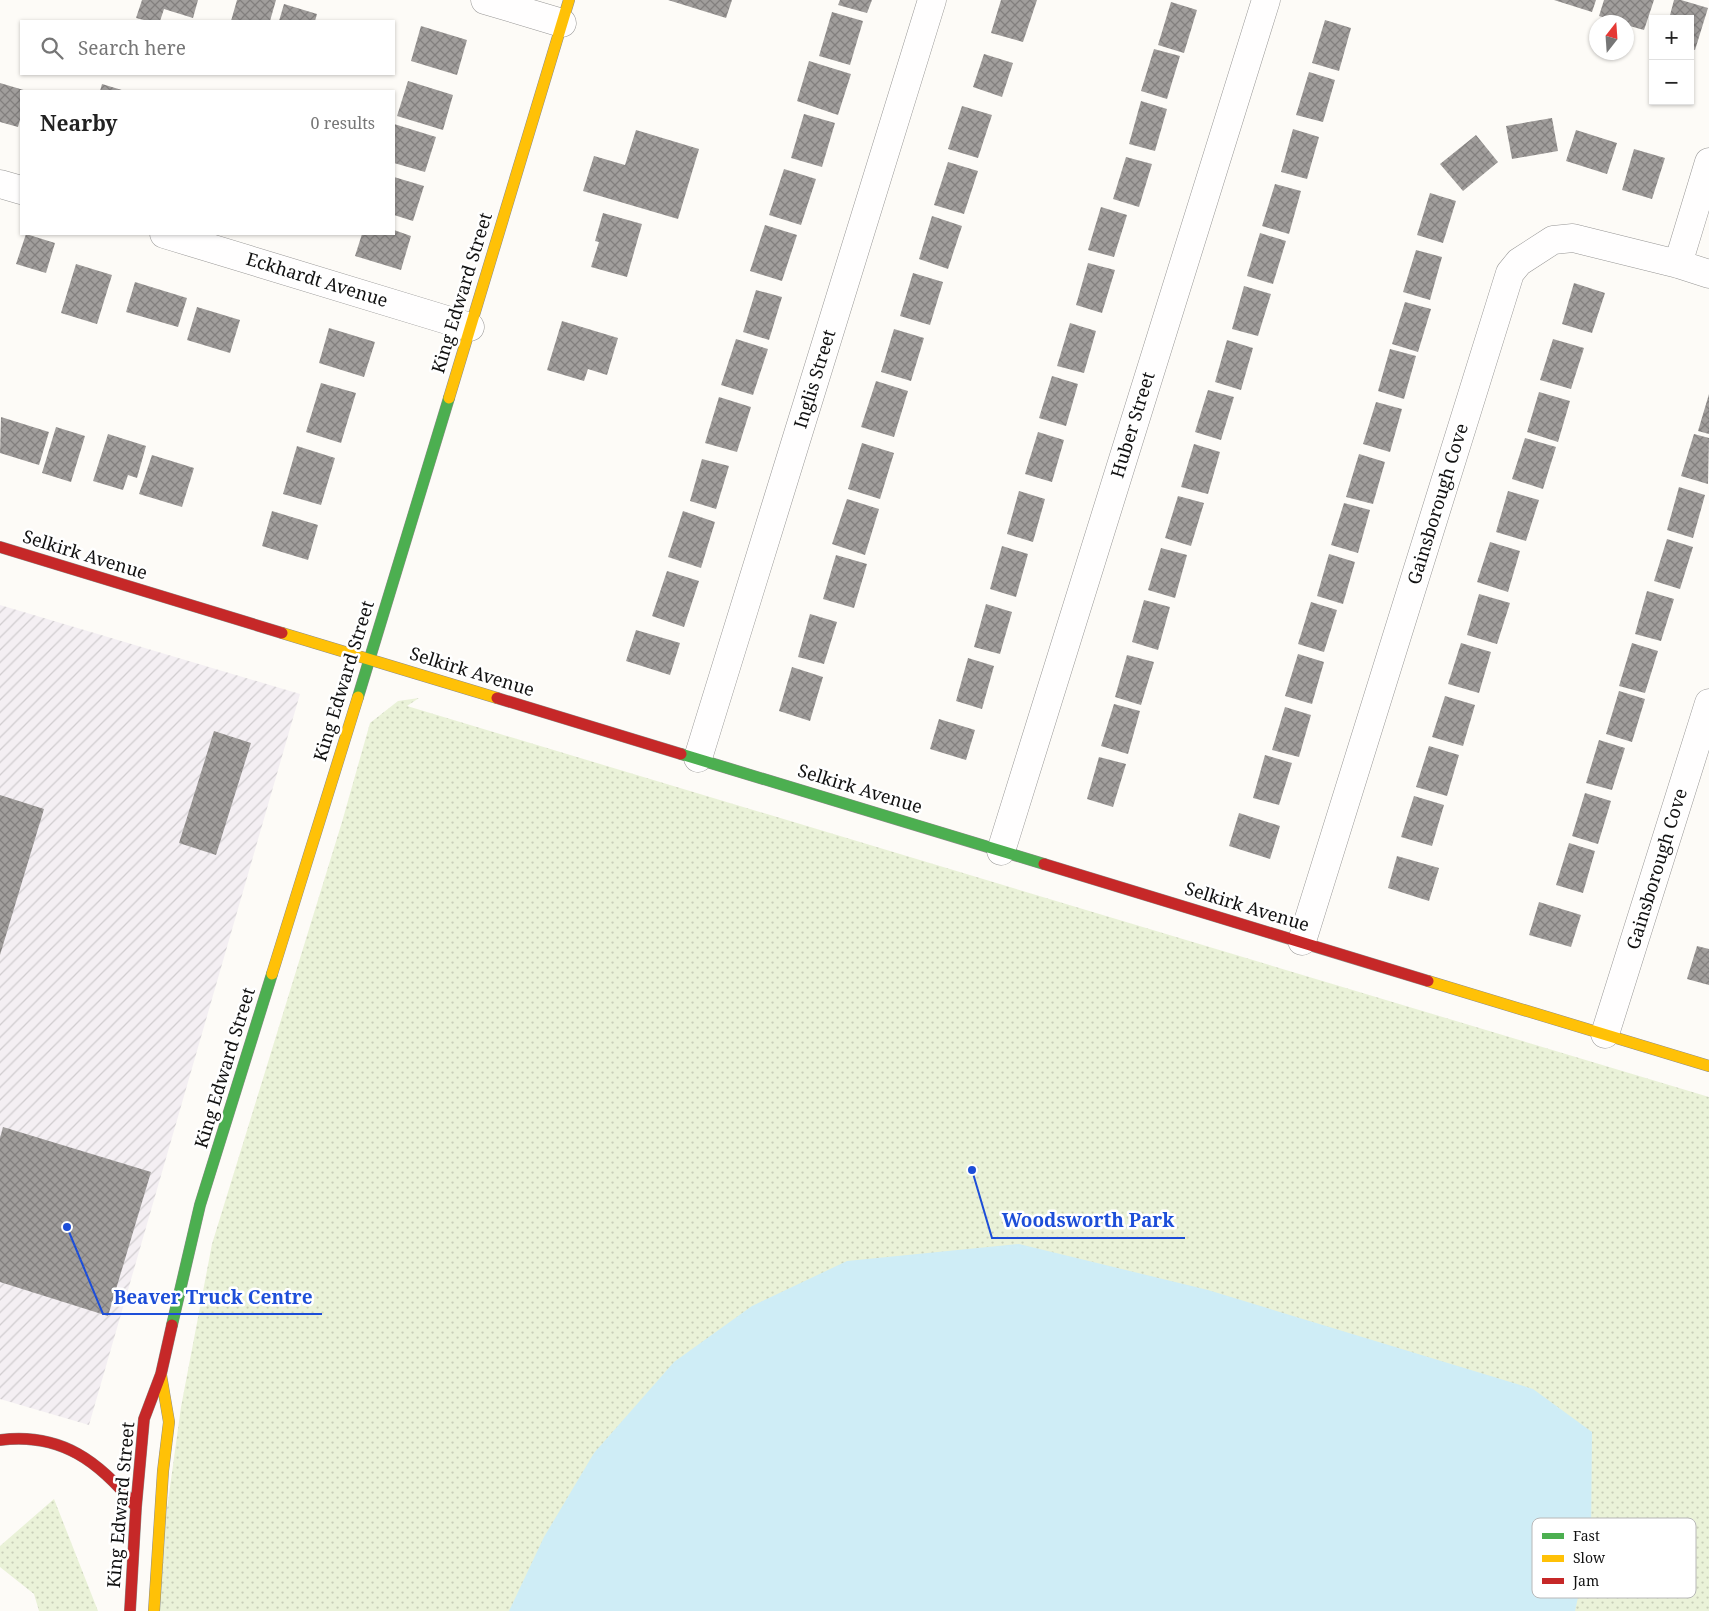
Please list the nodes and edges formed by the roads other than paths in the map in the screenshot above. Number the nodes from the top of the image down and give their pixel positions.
1 (485, 0) edge
2 (932, 0) edge
3 (1266, 0) edge
4 (565, 12) edge
5 (1709, 162) edge
6 (0, 184) edge
7 (20, 190) edge
8 (167, 235) edge
9 (1678, 264) junction
10 (1709, 274) edge
11 (470, 327) junction
12 (0, 547) edge
13 (370, 659) junction
14 (1709, 703) edge
15 (698, 758) junction
16 (1001, 851) junction
17 (1302, 942) junction
18 (1605, 1034) junction
19 (1709, 1066) edge
20 (161, 1374) junction
21 (0, 1440) edge
22 (136, 1507) junction
23 (130, 1611) edge
24 (154, 1611) edge

1 - 4 street
2 - 15 street, Inglis Street
3 - 16 street, Huber Street
4 - 11 street, King Edward Street
5 - 9 street
6 - 7 street
8 - 11 street, Eckhardt Avenue
9 - 10 street, Gainsborough Cove
9 - 17 street, Gainsborough Cove
11 - 13 street, King Edward Street
12 - 13 street, Selkirk Avenue
13 - 15 street, Selkirk Avenue
13 - 20 street, King Edward Street
14 - 18 street, Gainsborough Cove
15 - 16 street, Selkirk Avenue
16 - 17 street, Selkirk Avenue
17 - 18 street, Selkirk Avenue
18 - 19 street, Selkirk Avenue
20 - 22 street, King Edward Street
20 - 24 street, King Edward Street
21 - 22 street
22 - 23 street, King Edward Street

